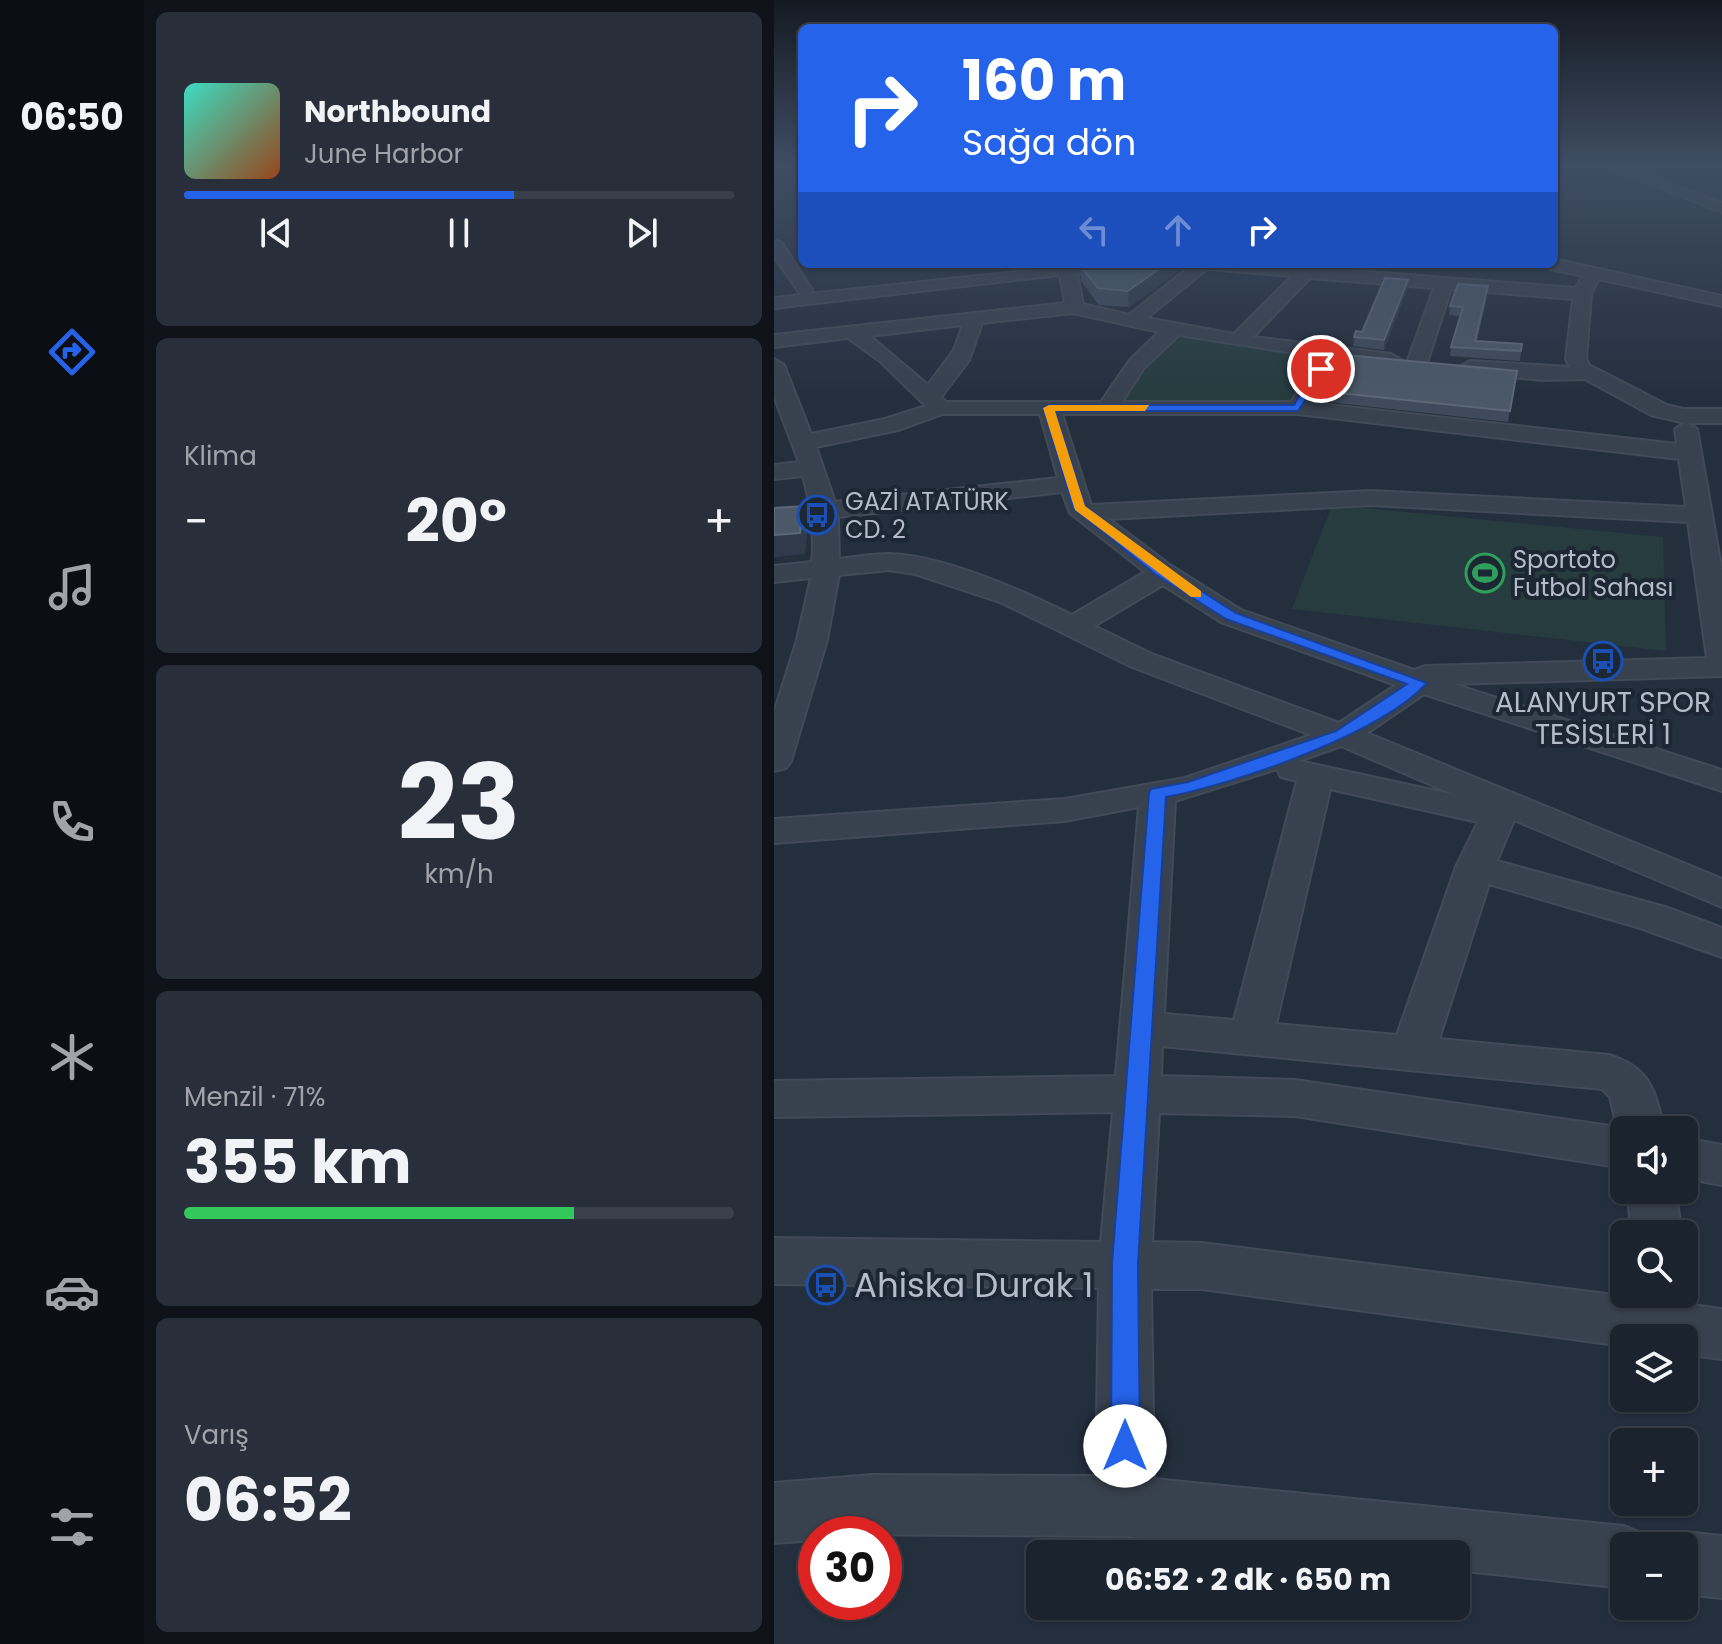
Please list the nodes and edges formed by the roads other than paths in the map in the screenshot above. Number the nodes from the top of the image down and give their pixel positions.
1 (780, 245) edge
2 (1558, 265) edge
3 (1063, 268) edge
4 (1077, 268) edge
5 (1197, 268) edge
6 (1288, 268) edge
7 (1309, 269) edge
8 (867, 274) dead end
9 (1596, 274) junction
10 (1707, 278) dead end
11 (803, 290) junction
12 (1289, 290) junction
13 (1674, 291) junction
14 (1441, 292) junction
15 (1582, 294) junction
16 (774, 301) edge
17 (1722, 301) edge
18 (1075, 307) junction
19 (974, 317) junction
20 (1131, 322) junction
21 (1175, 329) junction
22 (852, 332) junction
23 (774, 341) edge
24 (1238, 341) junction
25 (1331, 355) junction
26 (1433, 364) junction
27 (774, 365) edge
28 (1584, 373) junction
29 (934, 402) junction
30 (780, 405) edge
31 (1108, 407) junction
32 (1049, 408) junction
33 (1298, 408) junction
34 (1683, 416) junction
35 (1722, 416) edge
36 (802, 443) junction
37 (1691, 453) junction
38 (813, 468) junction
39 (774, 472) edge
40 (1072, 484) junction
41 (824, 511) junction
42 (1086, 513) junction
43 (1700, 515) junction
44 (825, 567) junction
45 (1163, 573) junction
46 (774, 574) edge
47 (1717, 589) edge
48 (1072, 627) junction
49 (1722, 659) edge
50 (1722, 667) edge
51 (1420, 683) junction
52 (787, 688) edge
53 (1342, 735) junction
54 (774, 761) edge
55 (1260, 763) junction
56 (1316, 775) junction
57 (1722, 781) edge
58 (1158, 793) junction
59 (1502, 810) junction
60 (774, 831) edge
61 (1475, 867) junction
62 (1722, 894) edge
63 (1722, 943) edge
64 (1143, 1028) junction
65 (1251, 1038) junction
66 (1413, 1053) junction
67 (1139, 1094) junction
68 (774, 1099) edge
69 (1638, 1116) edge
70 (1610, 1146) edge
71 (1698, 1161) edge
72 (1722, 1165) edge
73 (774, 1261) edge
74 (1125, 1264) junction
75 (1666, 1311) edge
76 (1722, 1334) edge
77 (1125, 1506) junction
78 (774, 1513) edge
79 (1610, 1556) edge
80 (1698, 1564) edge
81 (1722, 1567) edge

1 - 11 street
2 - 9 street
3 - 16 street
4 - 18 street
5 - 20 street
6 - 7 street
7 - 12 street
7 - 14 street
8 - 11 street
9 - 13 street
9 - 15 street
10 - 13 street
11 - 16 street
12 - 14 street
12 - 24 street
13 - 17 street
14 - 15 street
14 - 26 street
15 - 28 street
18 - 19 street
18 - 20 street
19 - 22 street
19 - 29 street
20 - 21 street
21 - 24 street
21 - 31 street
22 - 23 street
22 - 29 street
24 - 25 street
25 - 26 street
25 - 33 street
26 - 28 street
27 - 30 street
28 - 34 street
29 - 32 street
29 - 36 street
30 - 36 street
31 - 32 street
31 - 33 street
32 - 40 street
33 - 37 street
34 - 35 street
34 - 37 street
36 - 38 street
37 - 43 street
38 - 39 street
38 - 41 street
40 - 41 street
40 - 42 street
41 - 44 street
42 - 43 street
42 - 45 street
43 - 47 street
44 - 46 street
44 - 48 street
44 - 52 street
45 - 48 street
45 - 51 street
47 - 49 street
48 - 53 street
50 - 51 street
51 - 53 street
51 - 57 street
52 - 54 street
53 - 55 street
53 - 59 street
55 - 56 street
55 - 58 street
56 - 59 street
56 - 65 street
58 - 60 street
58 - 64 street
59 - 61 street
59 - 62 street
61 - 63 street
61 - 66 street
64 - 65 street
64 - 67 street
65 - 66 street
66 - 69 street
67 - 68 street
67 - 70 street
67 - 74 street
71 - 72 street
73 - 74 street
74 - 75 street
74 - 77 street
75 - 76 street
77 - 78 street
77 - 79 street
80 - 81 street

